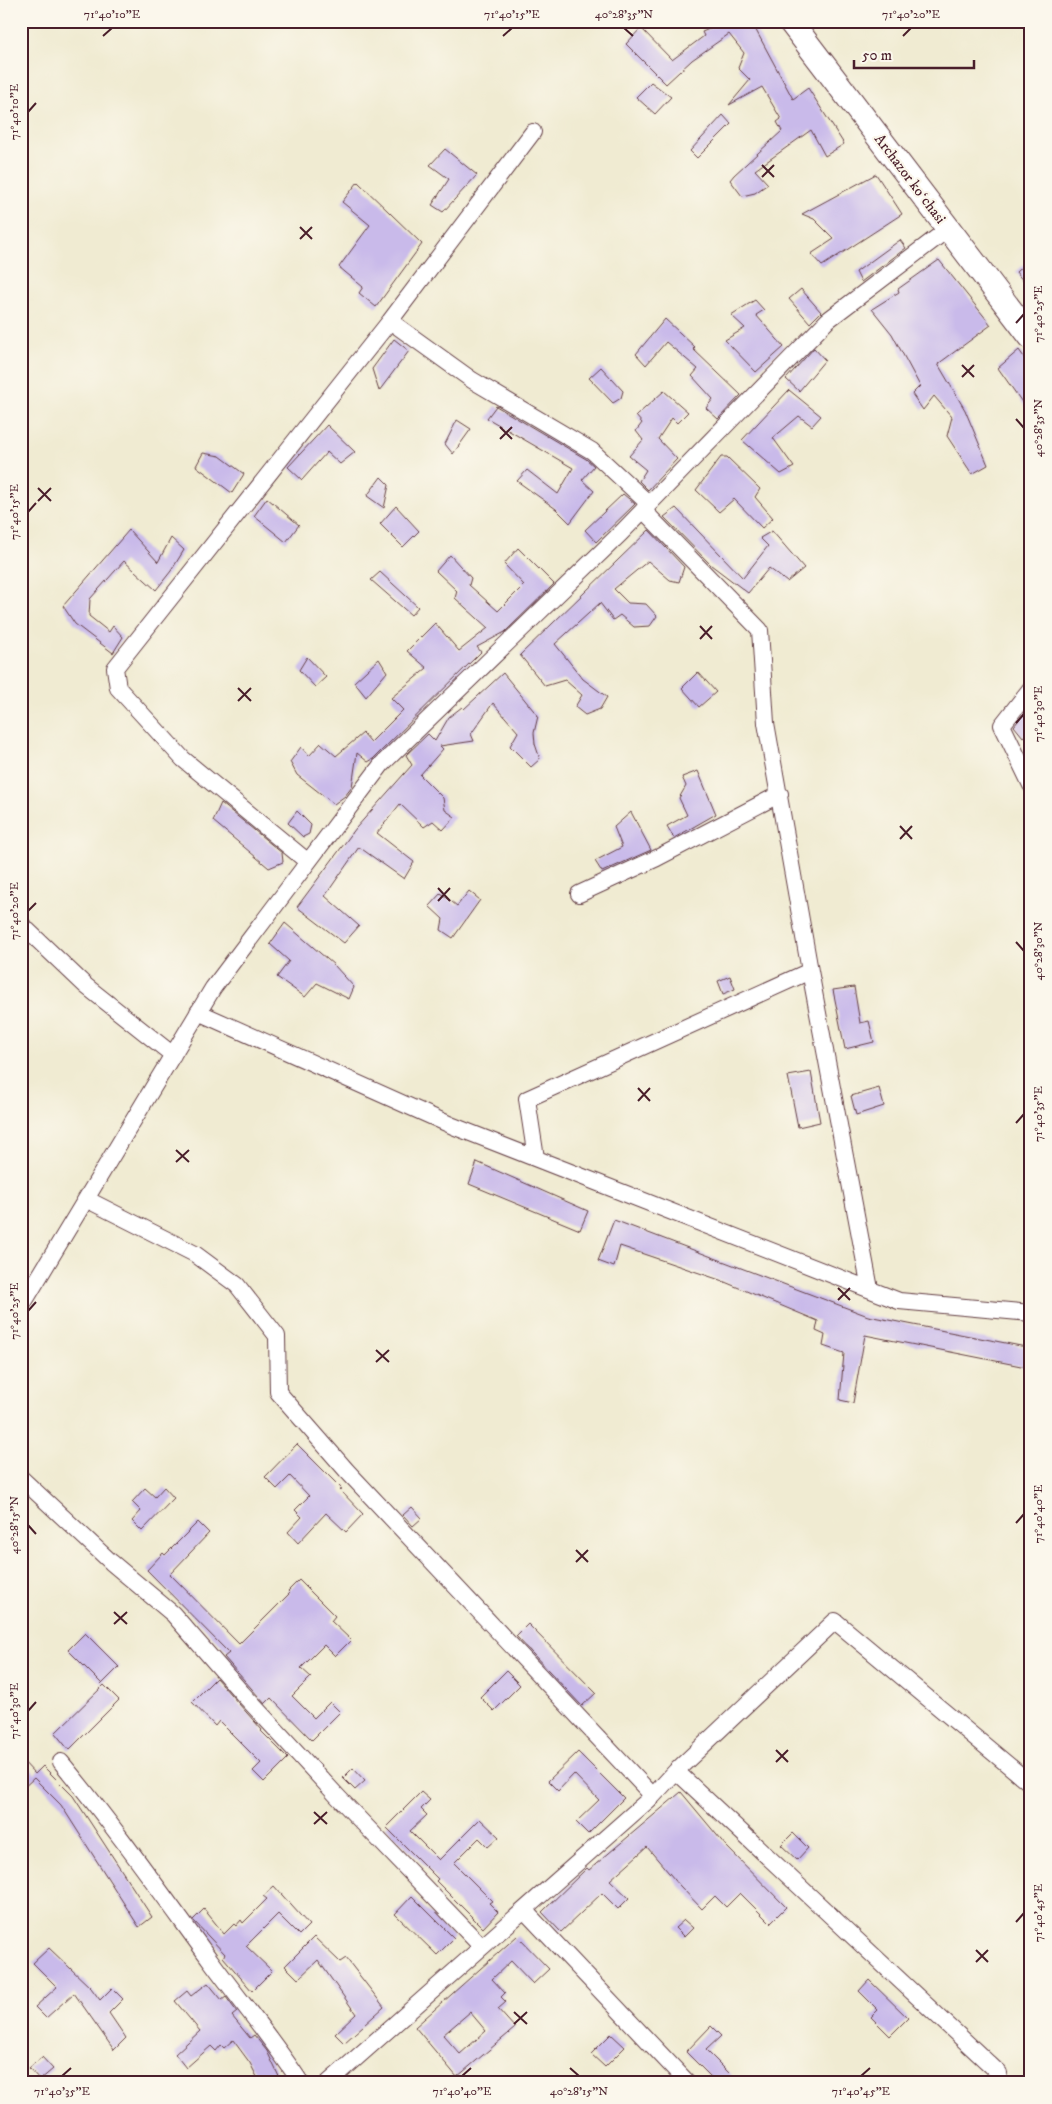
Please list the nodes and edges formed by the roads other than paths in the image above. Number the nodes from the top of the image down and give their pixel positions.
1 (790, 21) edge
2 (533, 132) dead end
3 (948, 229) junction
4 (390, 321) junction
5 (1031, 337) edge
6 (646, 507) junction
7 (1031, 688) edge
8 (1031, 785) edge
9 (780, 794) junction
10 (308, 862) junction
11 (579, 894) dead end
12 (21, 924) edge
13 (810, 971) junction
14 (198, 1012) junction
15 (173, 1055) junction
16 (536, 1158) junction
17 (86, 1199) junction
18 (870, 1289) junction
19 (21, 1307) edge
20 (1031, 1313) edge
21 (21, 1478) edge
22 (61, 1762) dead end
23 (676, 1771) junction
24 (1031, 1784) edge
25 (653, 1796) junction
26 (524, 1910) junction
27 (482, 1947) junction
28 (999, 2073) dead end
29 (301, 2083) edge
30 (328, 2083) edge
31 (688, 2083) edge

1 - 3 street, Archazor koʻchasi
2 - 4 street
3 - 5 street, Archazor koʻchasi
3 - 6 street
4 - 6 street
4 - 10 street
6 - 9 street
6 - 10 street
7 - 8 street
9 - 11 street
9 - 13 street
10 - 14 street
12 - 15 street
13 - 16 street
13 - 18 street
14 - 15 street
14 - 16 street
15 - 17 street
16 - 18 street
17 - 19 street
17 - 25 street
18 - 20 street
21 - 27 street
22 - 29 street
23 - 24 street
23 - 25 street
23 - 28 street
25 - 26 street
26 - 27 street
26 - 31 street
27 - 30 street

